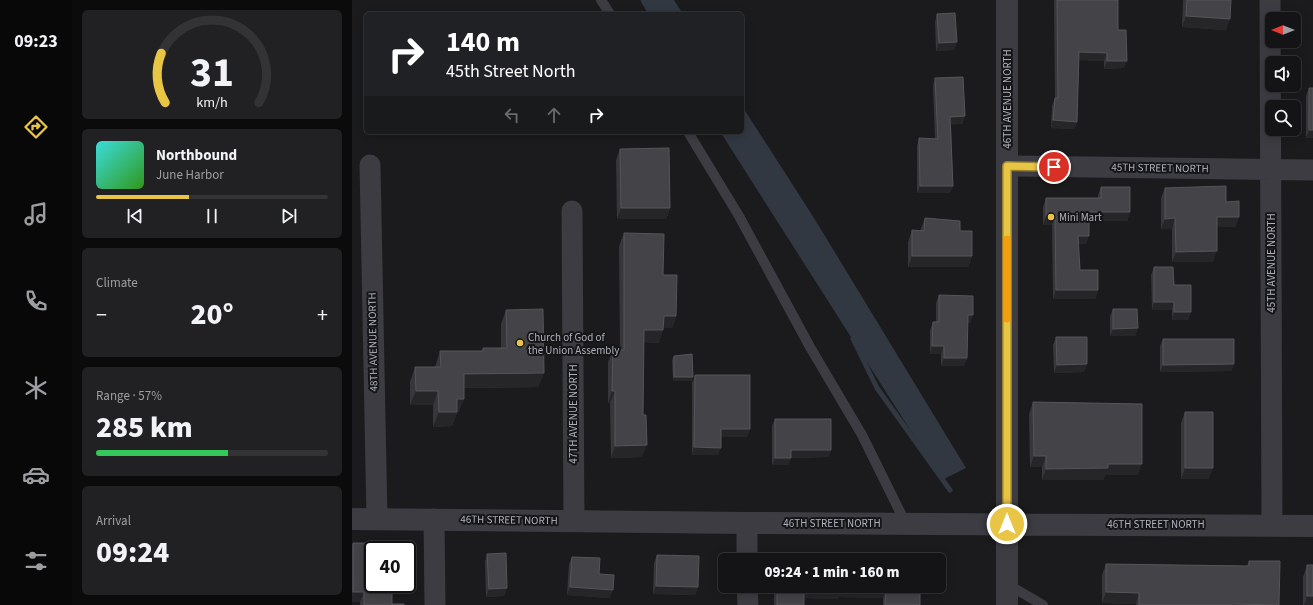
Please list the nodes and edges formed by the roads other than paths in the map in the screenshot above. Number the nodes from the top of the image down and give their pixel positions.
1 (601, 0) edge
2 (1007, 0) edge
3 (1270, 0) edge
4 (609, 12) edge
5 (689, 134) edge
6 (370, 165) dead end
7 (1007, 166) junction
8 (1271, 170) junction
9 (1313, 170) edge
10 (572, 211) dead end
11 (352, 519) edge
12 (376, 519) junction
13 (434, 519) junction
14 (574, 521) junction
15 (747, 523) junction
16 (906, 524) junction
17 (1007, 524) junction
18 (1272, 525) junction
19 (1313, 526) edge
20 (747, 553) edge
21 (747, 593) edge
22 (1007, 595) edge
23 (435, 605) edge
24 (748, 605) edge
25 (1043, 605) edge

1 - 4 lane
2 - 7 street, 46TH AVENUE NORTH
3 - 8 street, 45TH AVENUE NORTH
5 - 16 lane
6 - 12 street, 48TH AVENUE NORTH
7 - 8 street, 45TH STREET NORTH
7 - 17 street, 46TH AVENUE NORTH
8 - 9 street, 45TH STREET NORTH
8 - 18 street, 45TH AVENUE NORTH
10 - 14 street, 47TH AVENUE NORTH
11 - 12 street, 46TH STREET NORTH
12 - 13 street, 46TH STREET NORTH
13 - 14 street, 46TH STREET NORTH
13 - 23 street
14 - 15 street, 46TH STREET NORTH
15 - 16 street, 46TH STREET NORTH
15 - 20 street
16 - 17 street, 46TH STREET NORTH
17 - 18 street, 46TH STREET NORTH
17 - 22 street, 46TH AVENUE NORTH
18 - 19 street, 46TH STREET NORTH
21 - 24 street
22 - 25 lane

